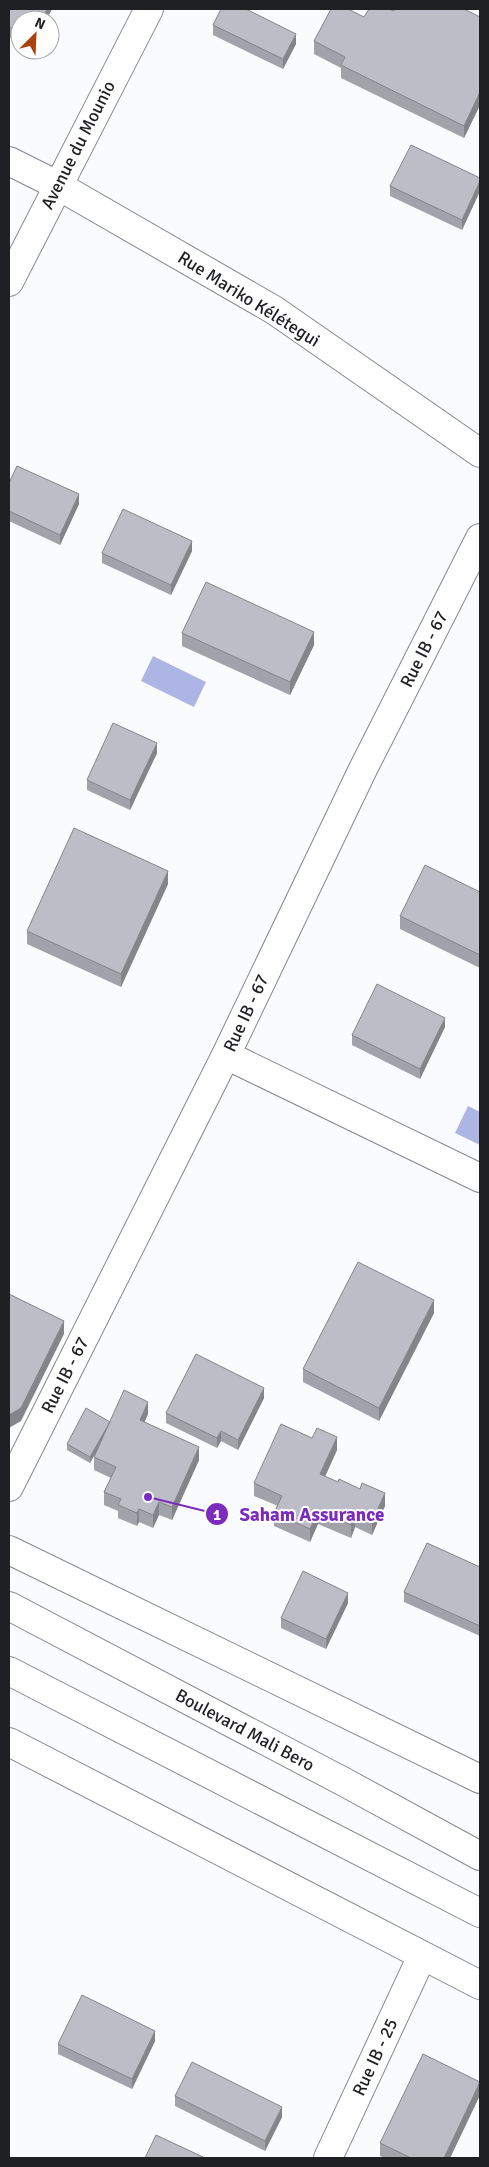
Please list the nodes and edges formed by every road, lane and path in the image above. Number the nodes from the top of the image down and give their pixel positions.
1 (149, 9) edge
2 (9, 161) edge
3 (57, 185) junction
4 (9, 282) edge
5 (480, 453) edge
6 (480, 538) edge
7 (226, 1055) junction
8 (480, 1178) edge
9 (9, 1487) edge
10 (9, 1550) edge
11 (9, 1606) edge
12 (9, 1671) edge
13 (9, 1742) edge
14 (480, 1779) edge
15 (480, 1856) edge
16 (480, 1913) edge
17 (422, 1956) junction
18 (480, 1985) edge
19 (328, 2158) edge

1 - 3 street, Avenue du Mounio
2 - 3 street, Rue Mariko Kélétegui
3 - 4 street, Avenue du Mounio
3 - 5 street, Rue Mariko Kélétegui
6 - 7 street, Rue IB - 67
7 - 8 street
7 - 9 street, Rue IB - 67
10 - 14 street
11 - 15 street, Boulevard Mali Bero
12 - 16 street
13 - 17 street
17 - 18 street
17 - 19 street, Rue IB - 25

